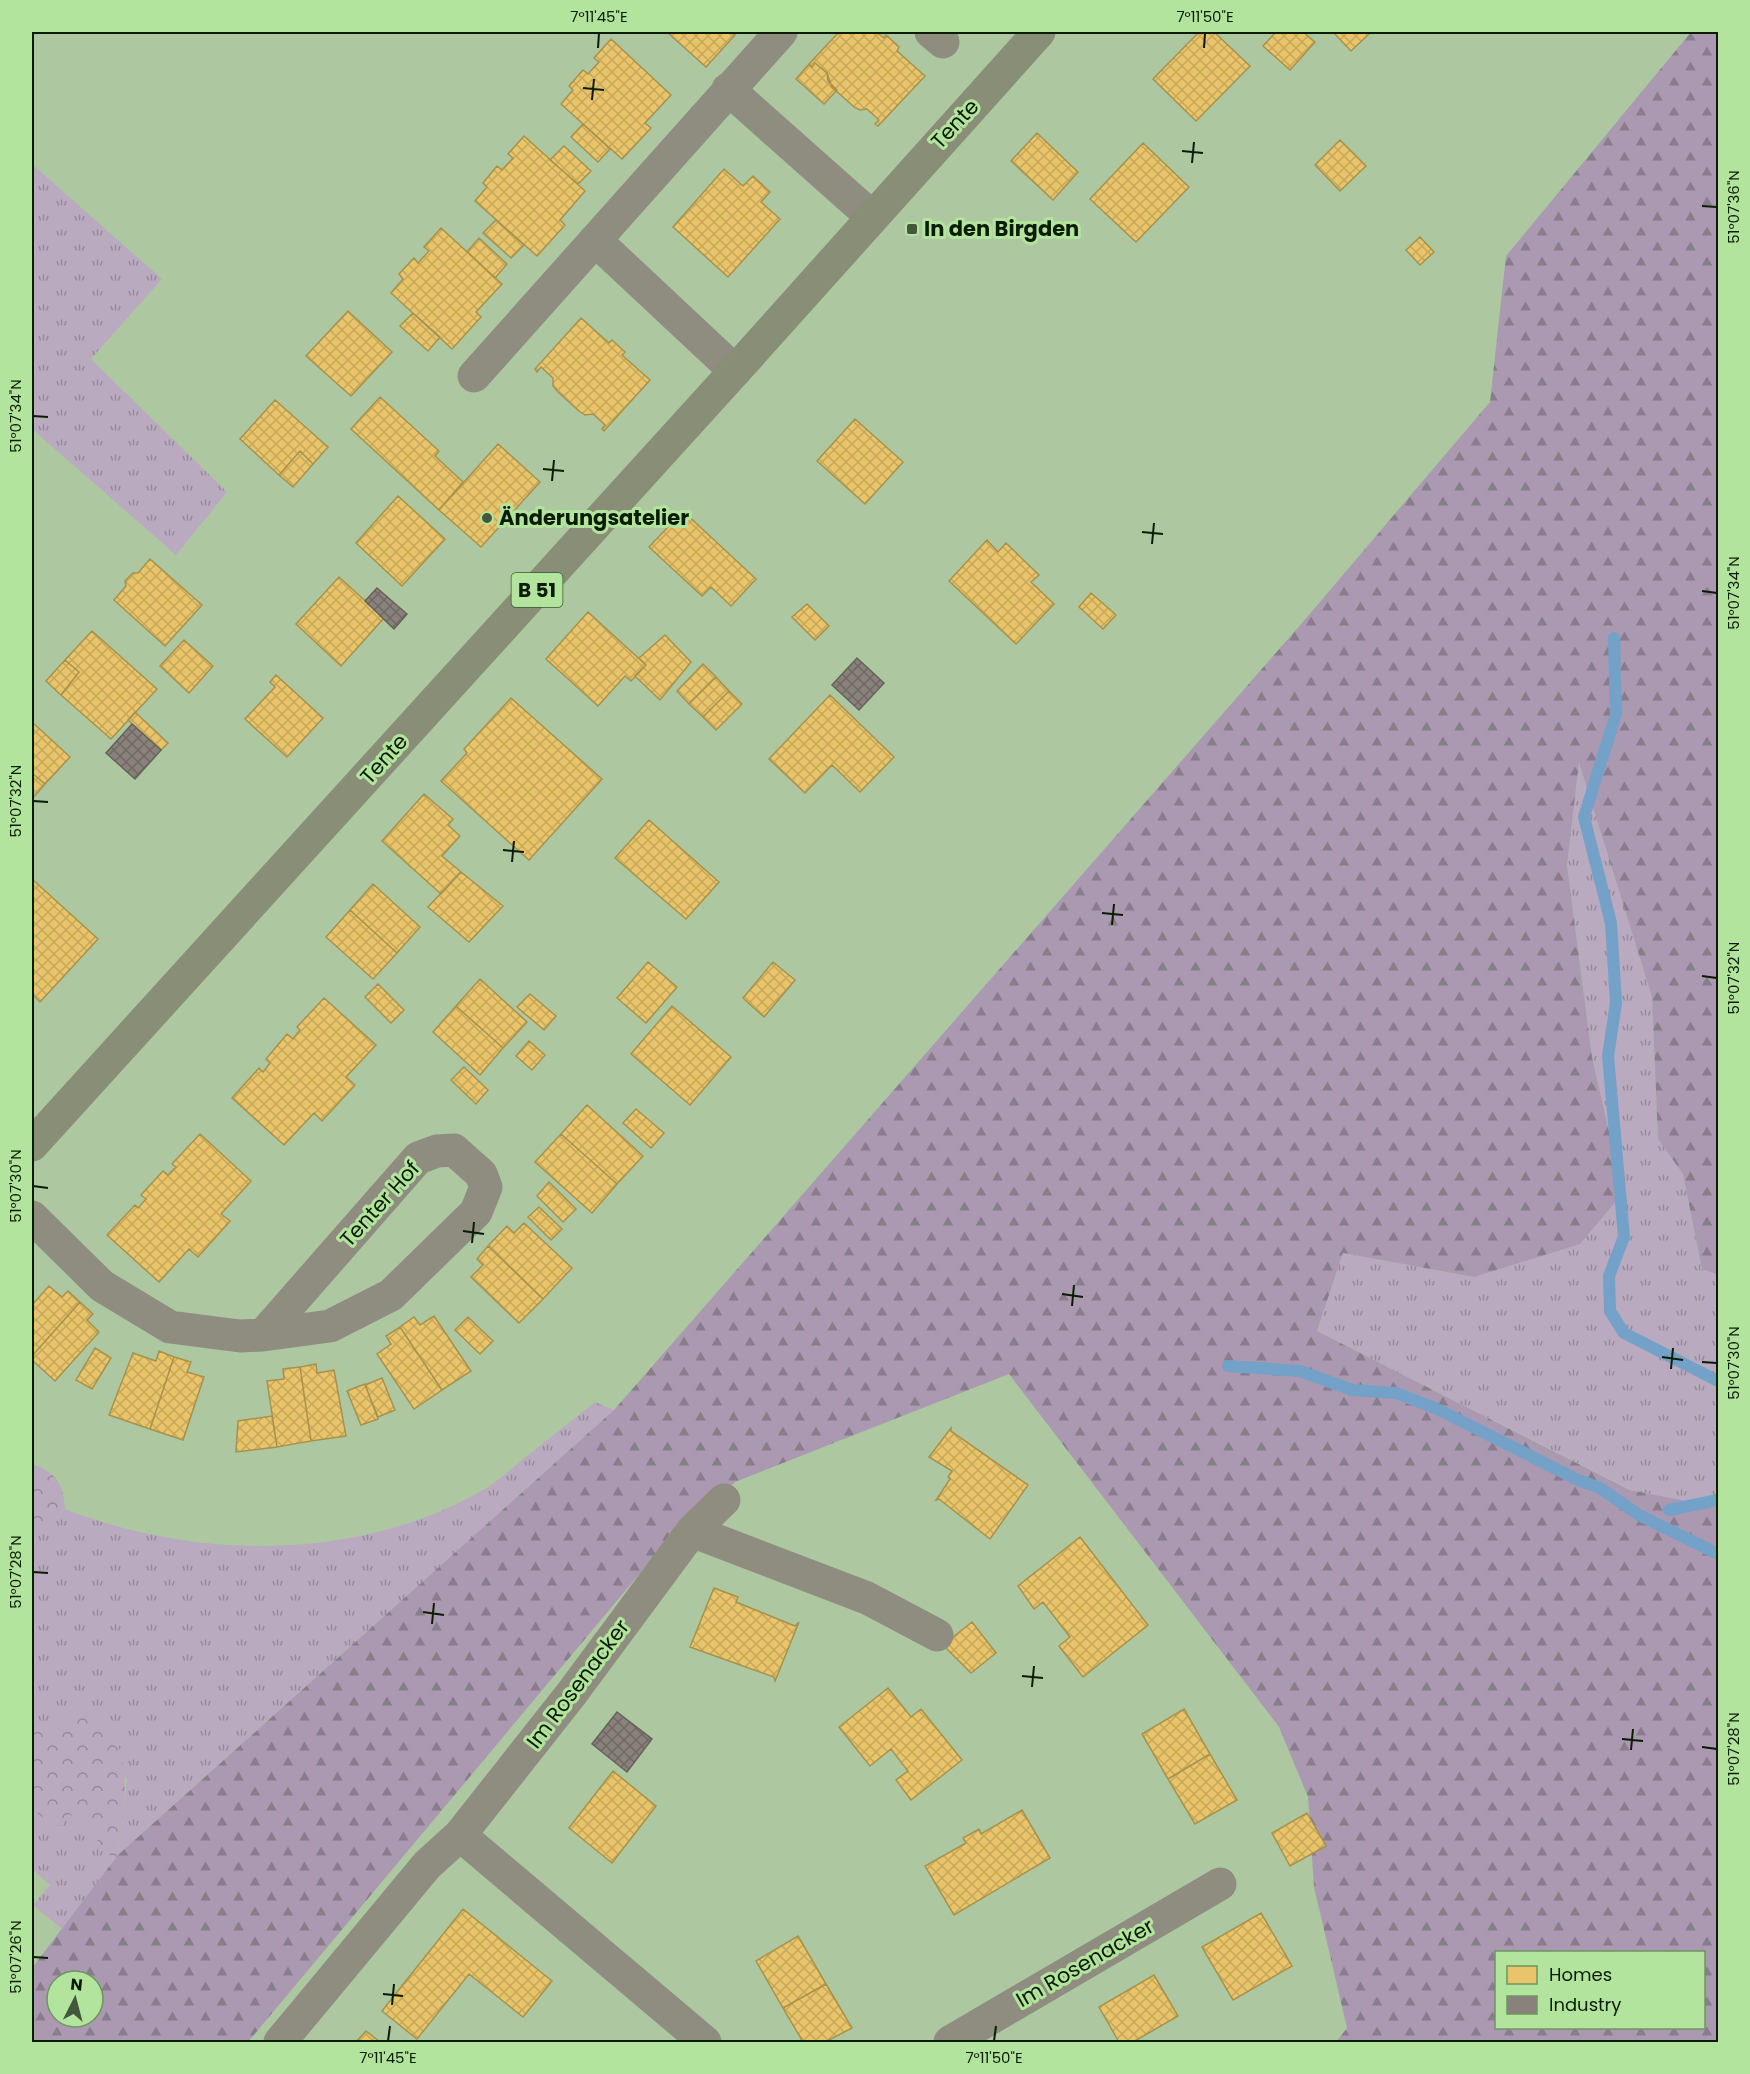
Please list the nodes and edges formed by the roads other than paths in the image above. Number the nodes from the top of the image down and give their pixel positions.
1 (781, 32) edge
2 (1039, 32) edge
3 (728, 89) junction
4 (871, 216) junction
5 (595, 240) junction
6 (735, 371) junction
7 (474, 376) dead end
8 (32, 1145) edge
9 (32, 1217) edge
10 (263, 1335) junction
11 (724, 1500) dead end
12 (692, 1531) junction
13 (937, 1635) dead end
14 (460, 1834) junction
15 (1220, 1884) dead end
16 (280, 2043) edge
17 (705, 2043) edge
18 (950, 2043) edge

1 - 3 street
2 - 4 main road, Tente / B 51
3 - 4 street
3 - 5 street
4 - 6 main road, Tente / B 51
5 - 6 street
5 - 7 street
6 - 8 main road, Tente / B 51
9 - 10 street, Tenter Hof
10 - 10 street, Tenter Hof
11 - 12 street, Im Rosenacker
12 - 13 street
12 - 14 street, Im Rosenacker
14 - 16 street, Im Rosenacker
14 - 17 street
15 - 18 street, Im Rosenacker

